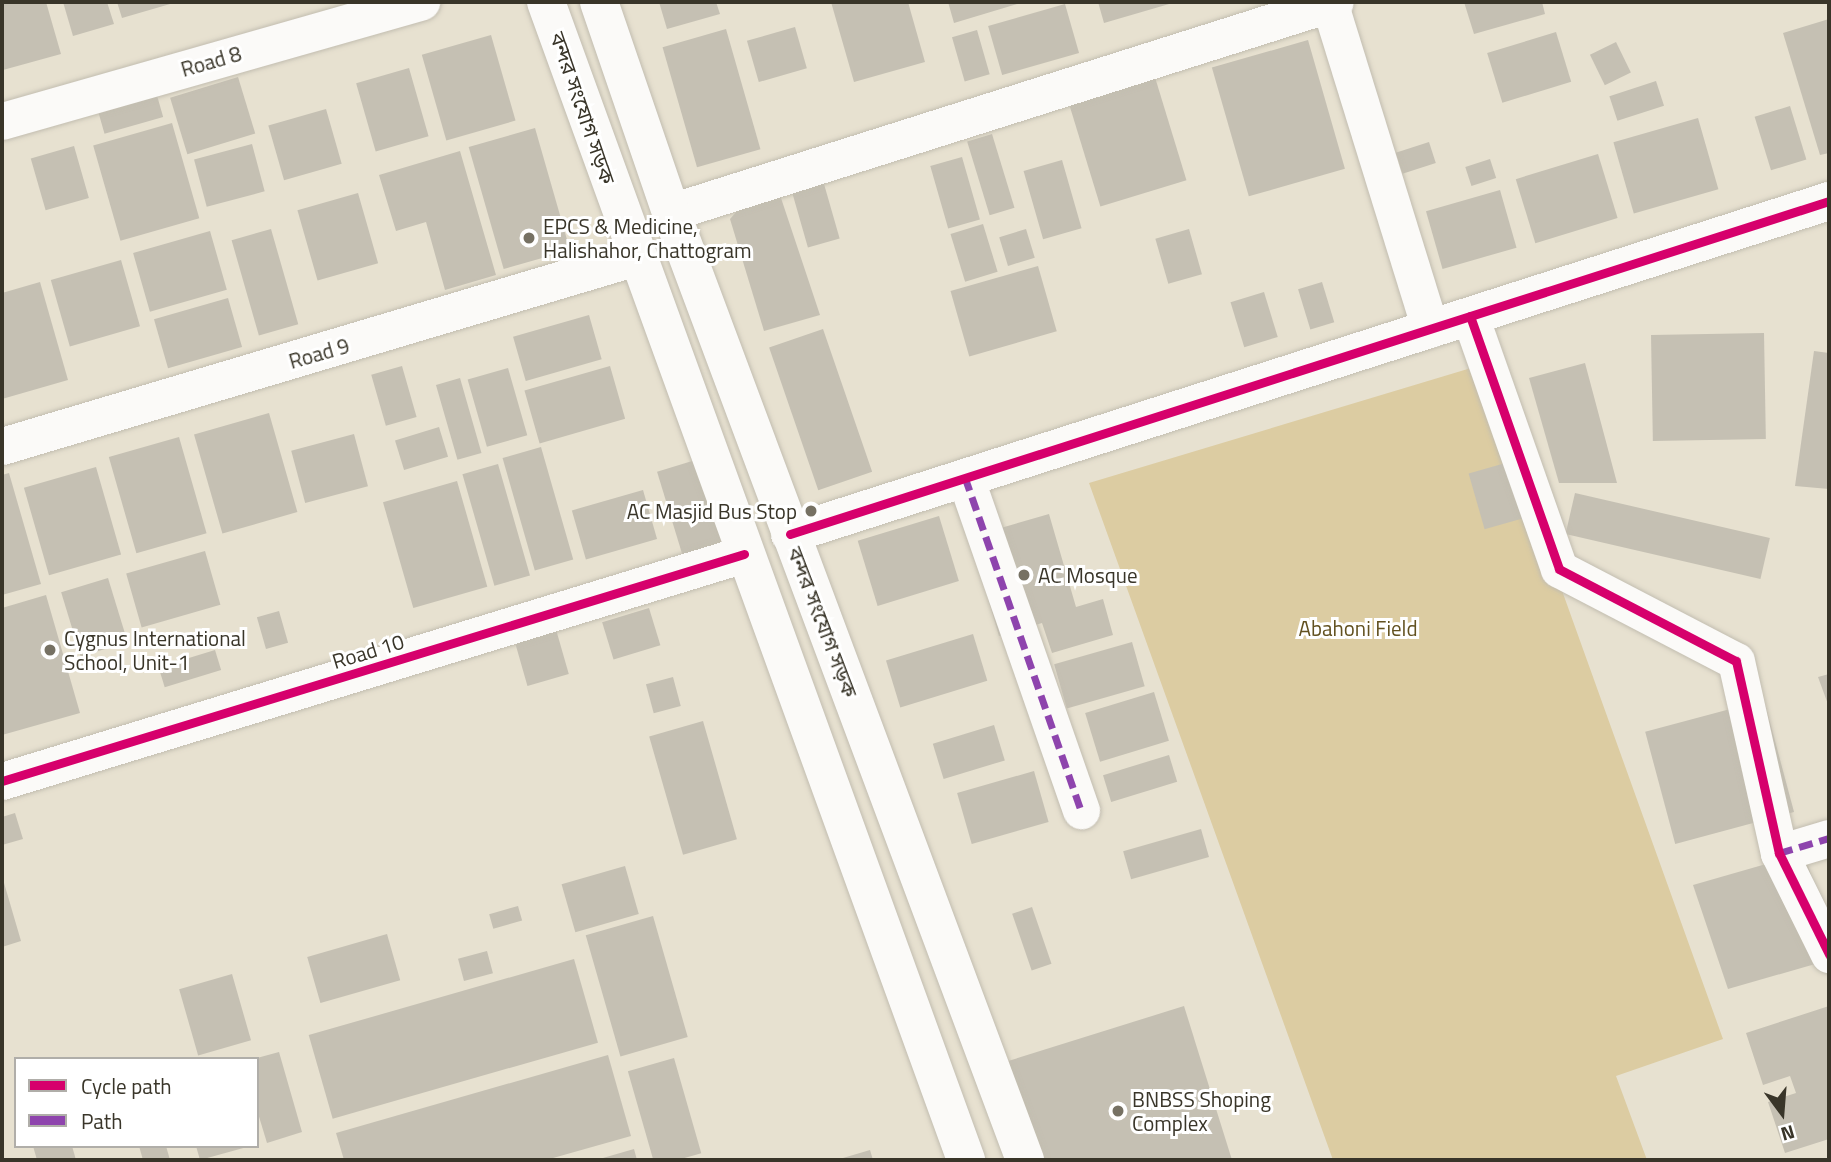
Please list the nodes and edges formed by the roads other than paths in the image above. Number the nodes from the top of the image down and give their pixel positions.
1 (421, 2) edge
2 (546, 2) edge
3 (599, 2) edge
4 (1331, 2) edge
5 (2, 121) edge
6 (1829, 201) edge
7 (671, 212) junction
8 (636, 257) junction
9 (1470, 316) junction
10 (1430, 329) junction
11 (2, 446) edge
12 (964, 478) junction
13 (790, 534) junction
14 (744, 554) junction
15 (2, 781) edge
16 (1081, 810) dead end
17 (1829, 838) edge
18 (1779, 853) junction
19 (1829, 954) edge
20 (967, 1160) edge
21 (1025, 1160) edge

1 - 5 street, Road 8
2 - 8 main road, বন্দর সংযোগ সড়ক
3 - 7 main road, বন্দর সংযোগ সড়ক
4 - 7 street
4 - 10 street
6 - 9 main road
7 - 13 main road, বন্দর সংযোগ সড়ক
8 - 11 street, Road 9
8 - 14 main road, বন্দর সংযোগ সড়ক
9 - 10 main road
9 - 18 street
10 - 12 main road
12 - 13 main road
12 - 16 street
13 - 21 main road, বন্দর সংযোগ সড়ক
14 - 15 street, Road 10
14 - 20 main road, বন্দর সংযোগ সড়ক
17 - 18 street
18 - 19 street

